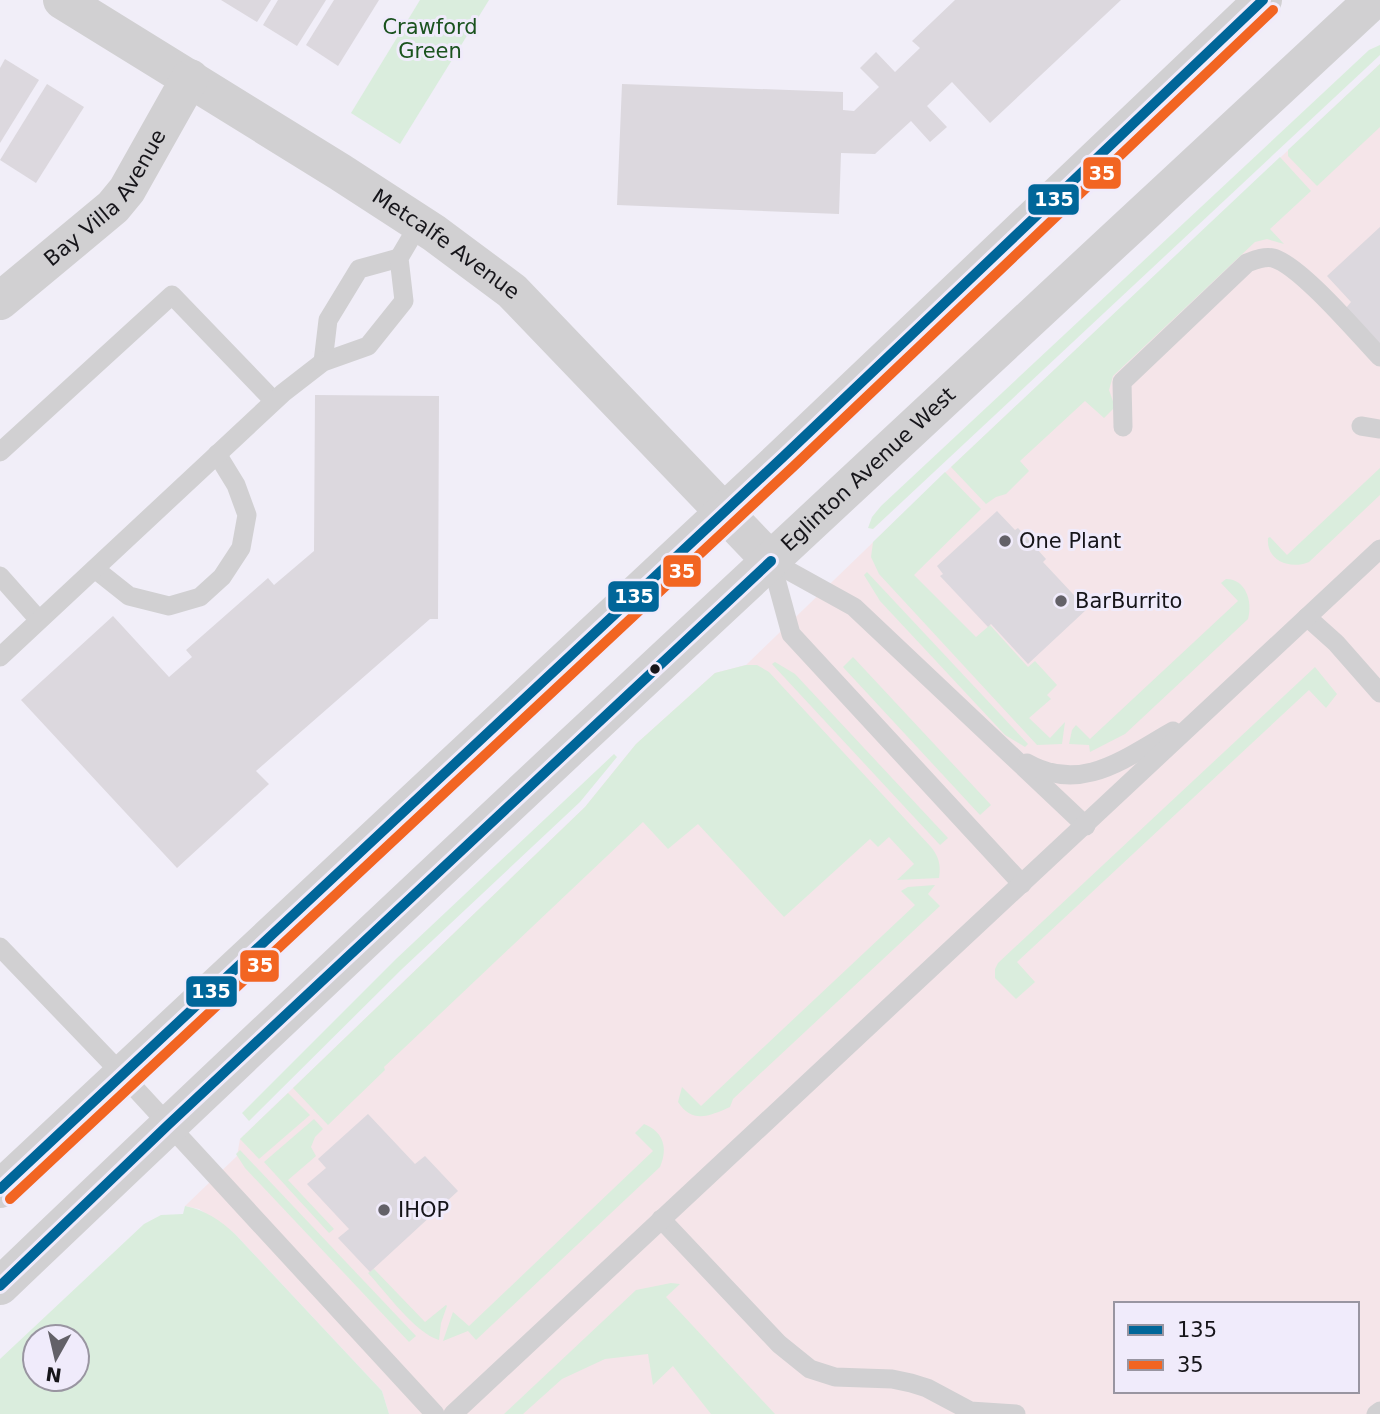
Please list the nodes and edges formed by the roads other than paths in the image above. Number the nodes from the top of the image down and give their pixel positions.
1 (62, 0) edge
2 (1264, 0) edge
3 (1373, 0) edge
4 (190, 79) junction
5 (419, 223) junction
6 (399, 258) junction
7 (0, 301) edge
8 (1380, 357) edge
9 (323, 362) junction
10 (274, 401) junction
11 (1123, 427) dead end
12 (0, 452) edge
13 (217, 454) junction
14 (725, 512) junction
15 (1380, 549) edge
16 (771, 561) junction
17 (95, 569) junction
18 (0, 576) edge
19 (1307, 617) junction
20 (39, 620) junction
21 (0, 657) edge
22 (1380, 693) edge
23 (1198, 717) junction
24 (1008, 753) junction
25 (1086, 826) junction
26 (1022, 884) junction
27 (0, 947) edge
28 (121, 1073) junction
29 (168, 1125) junction
30 (0, 1189) edge
31 (661, 1219) junction
32 (0, 1286) edge
33 (435, 1414) edge
34 (453, 1414) edge
35 (1016, 1414) edge

1 - 4 main road, Metcalfe Avenue
2 - 14 main road
3 - 16 main road, Eglinton Avenue West
4 - 5 main road, Metcalfe Avenue
4 - 7 main road, Bay Villa Avenue
5 - 6 lane
5 - 14 main road, Metcalfe Avenue
6 - 9 lane
6 - 9 lane
8 - 11 lane
9 - 10 lane
10 - 12 lane
10 - 13 lane
13 - 17 lane
13 - 17 lane
14 - 16 main road, Metcalfe Avenue
14 - 28 main road
15 - 19 lane
16 - 24 lane
16 - 26 lane
16 - 29 main road, Eglinton Avenue West
17 - 20 lane
18 - 20 lane
19 - 22 lane
19 - 23 lane
20 - 21 lane
23 - 24 lane
23 - 25 lane
24 - 25 lane
25 - 26 lane
26 - 31 lane
27 - 28 lane
28 - 29 lane
28 - 30 main road
29 - 32 main road, Eglinton Avenue West
29 - 33 lane
31 - 34 lane
31 - 35 lane

